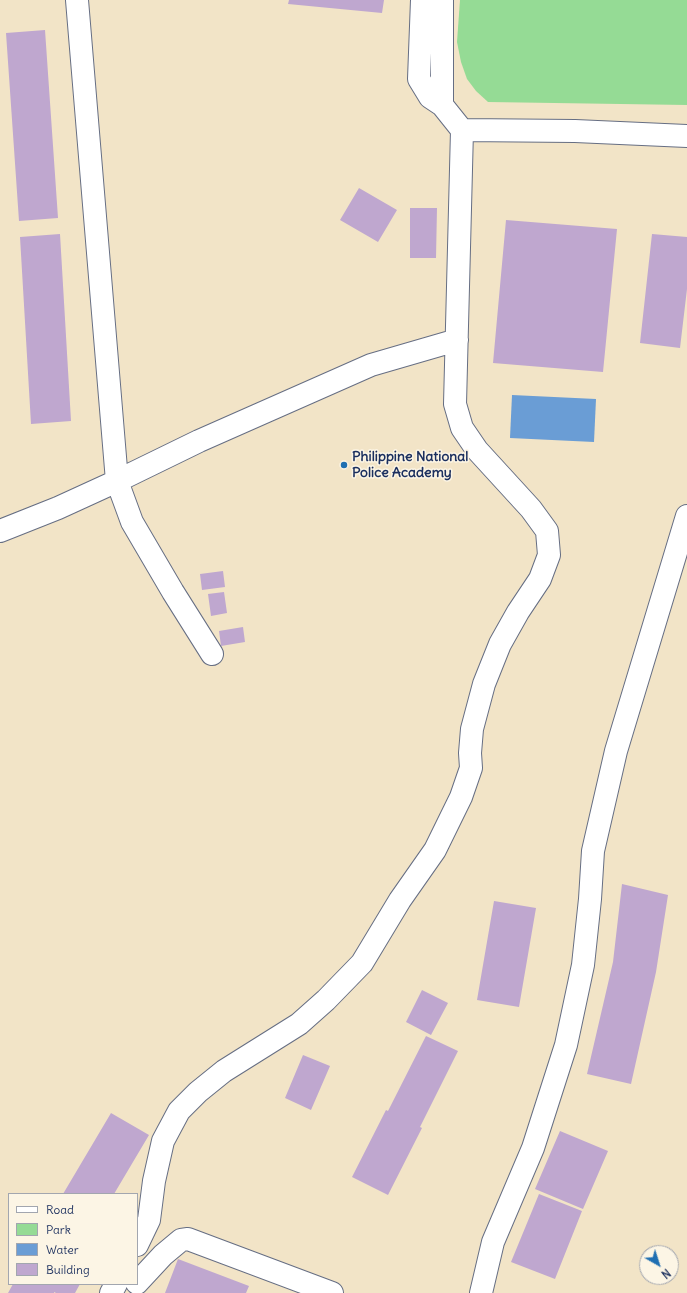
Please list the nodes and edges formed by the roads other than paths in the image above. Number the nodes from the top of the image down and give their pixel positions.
1 (77, 0) edge
2 (422, 0) edge
3 (442, 0) edge
4 (442, 105) junction
5 (462, 130) junction
6 (687, 136) edge
7 (456, 340) junction
8 (117, 481) junction
9 (687, 516) edge
10 (0, 531) edge
11 (212, 654) dead end
12 (138, 1242) edge
13 (138, 1283) edge
14 (332, 1293) edge
15 (481, 1293) edge

1 - 8 lane
2 - 4 lane
3 - 4 lane
4 - 5 lane
5 - 6 lane
5 - 7 lane
7 - 8 lane
7 - 12 lane
8 - 10 lane
8 - 11 lane
9 - 15 lane
13 - 14 lane

